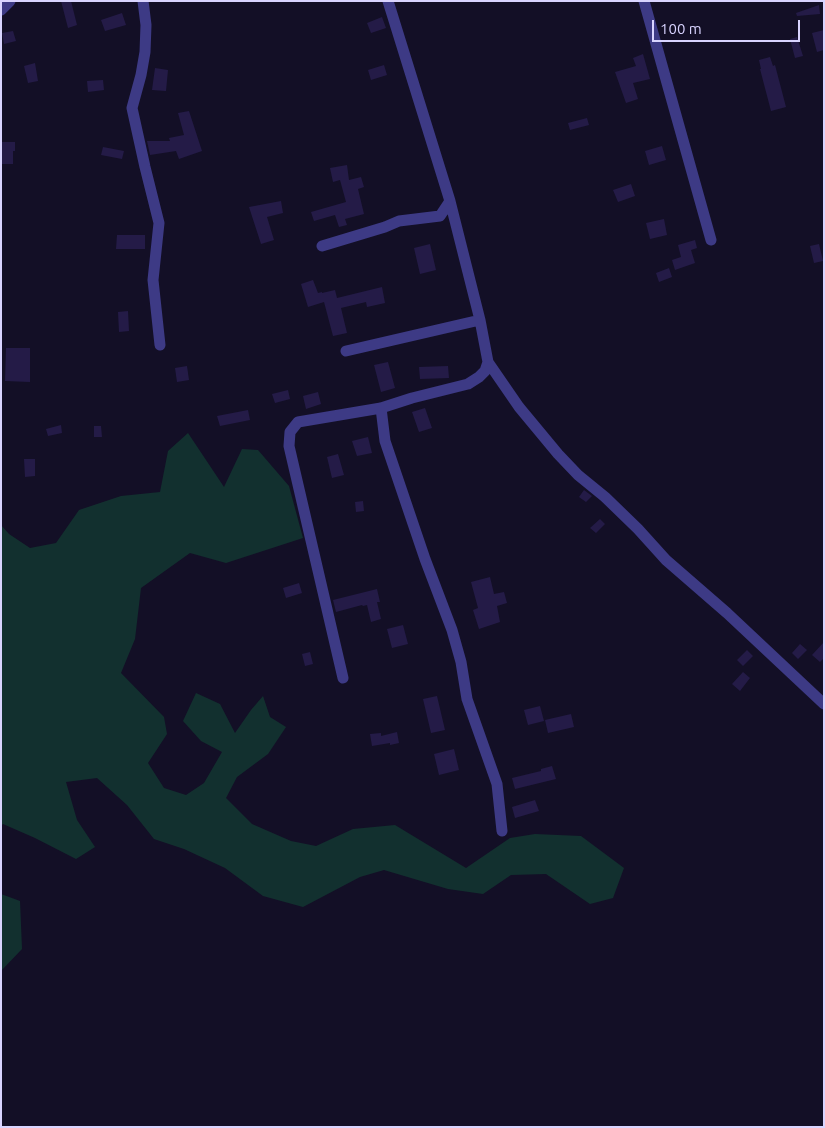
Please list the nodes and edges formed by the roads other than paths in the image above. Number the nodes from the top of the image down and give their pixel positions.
1 (10, 1) edge
2 (144, 1) edge
3 (388, 1) edge
4 (644, 1) edge
5 (1, 10) edge
6 (450, 201) junction
7 (711, 240) dead end
8 (322, 246) dead end
9 (480, 320) junction
10 (160, 345) dead end
11 (346, 351) dead end
12 (488, 362) junction
13 (381, 408) junction
14 (342, 678) dead end
15 (824, 704) edge
16 (502, 831) dead end

1 - 5 street
2 - 10 street
3 - 6 street
4 - 7 street
6 - 8 street
6 - 9 street
9 - 11 street
9 - 12 street
12 - 13 street
12 - 15 street
13 - 14 street
13 - 16 street

